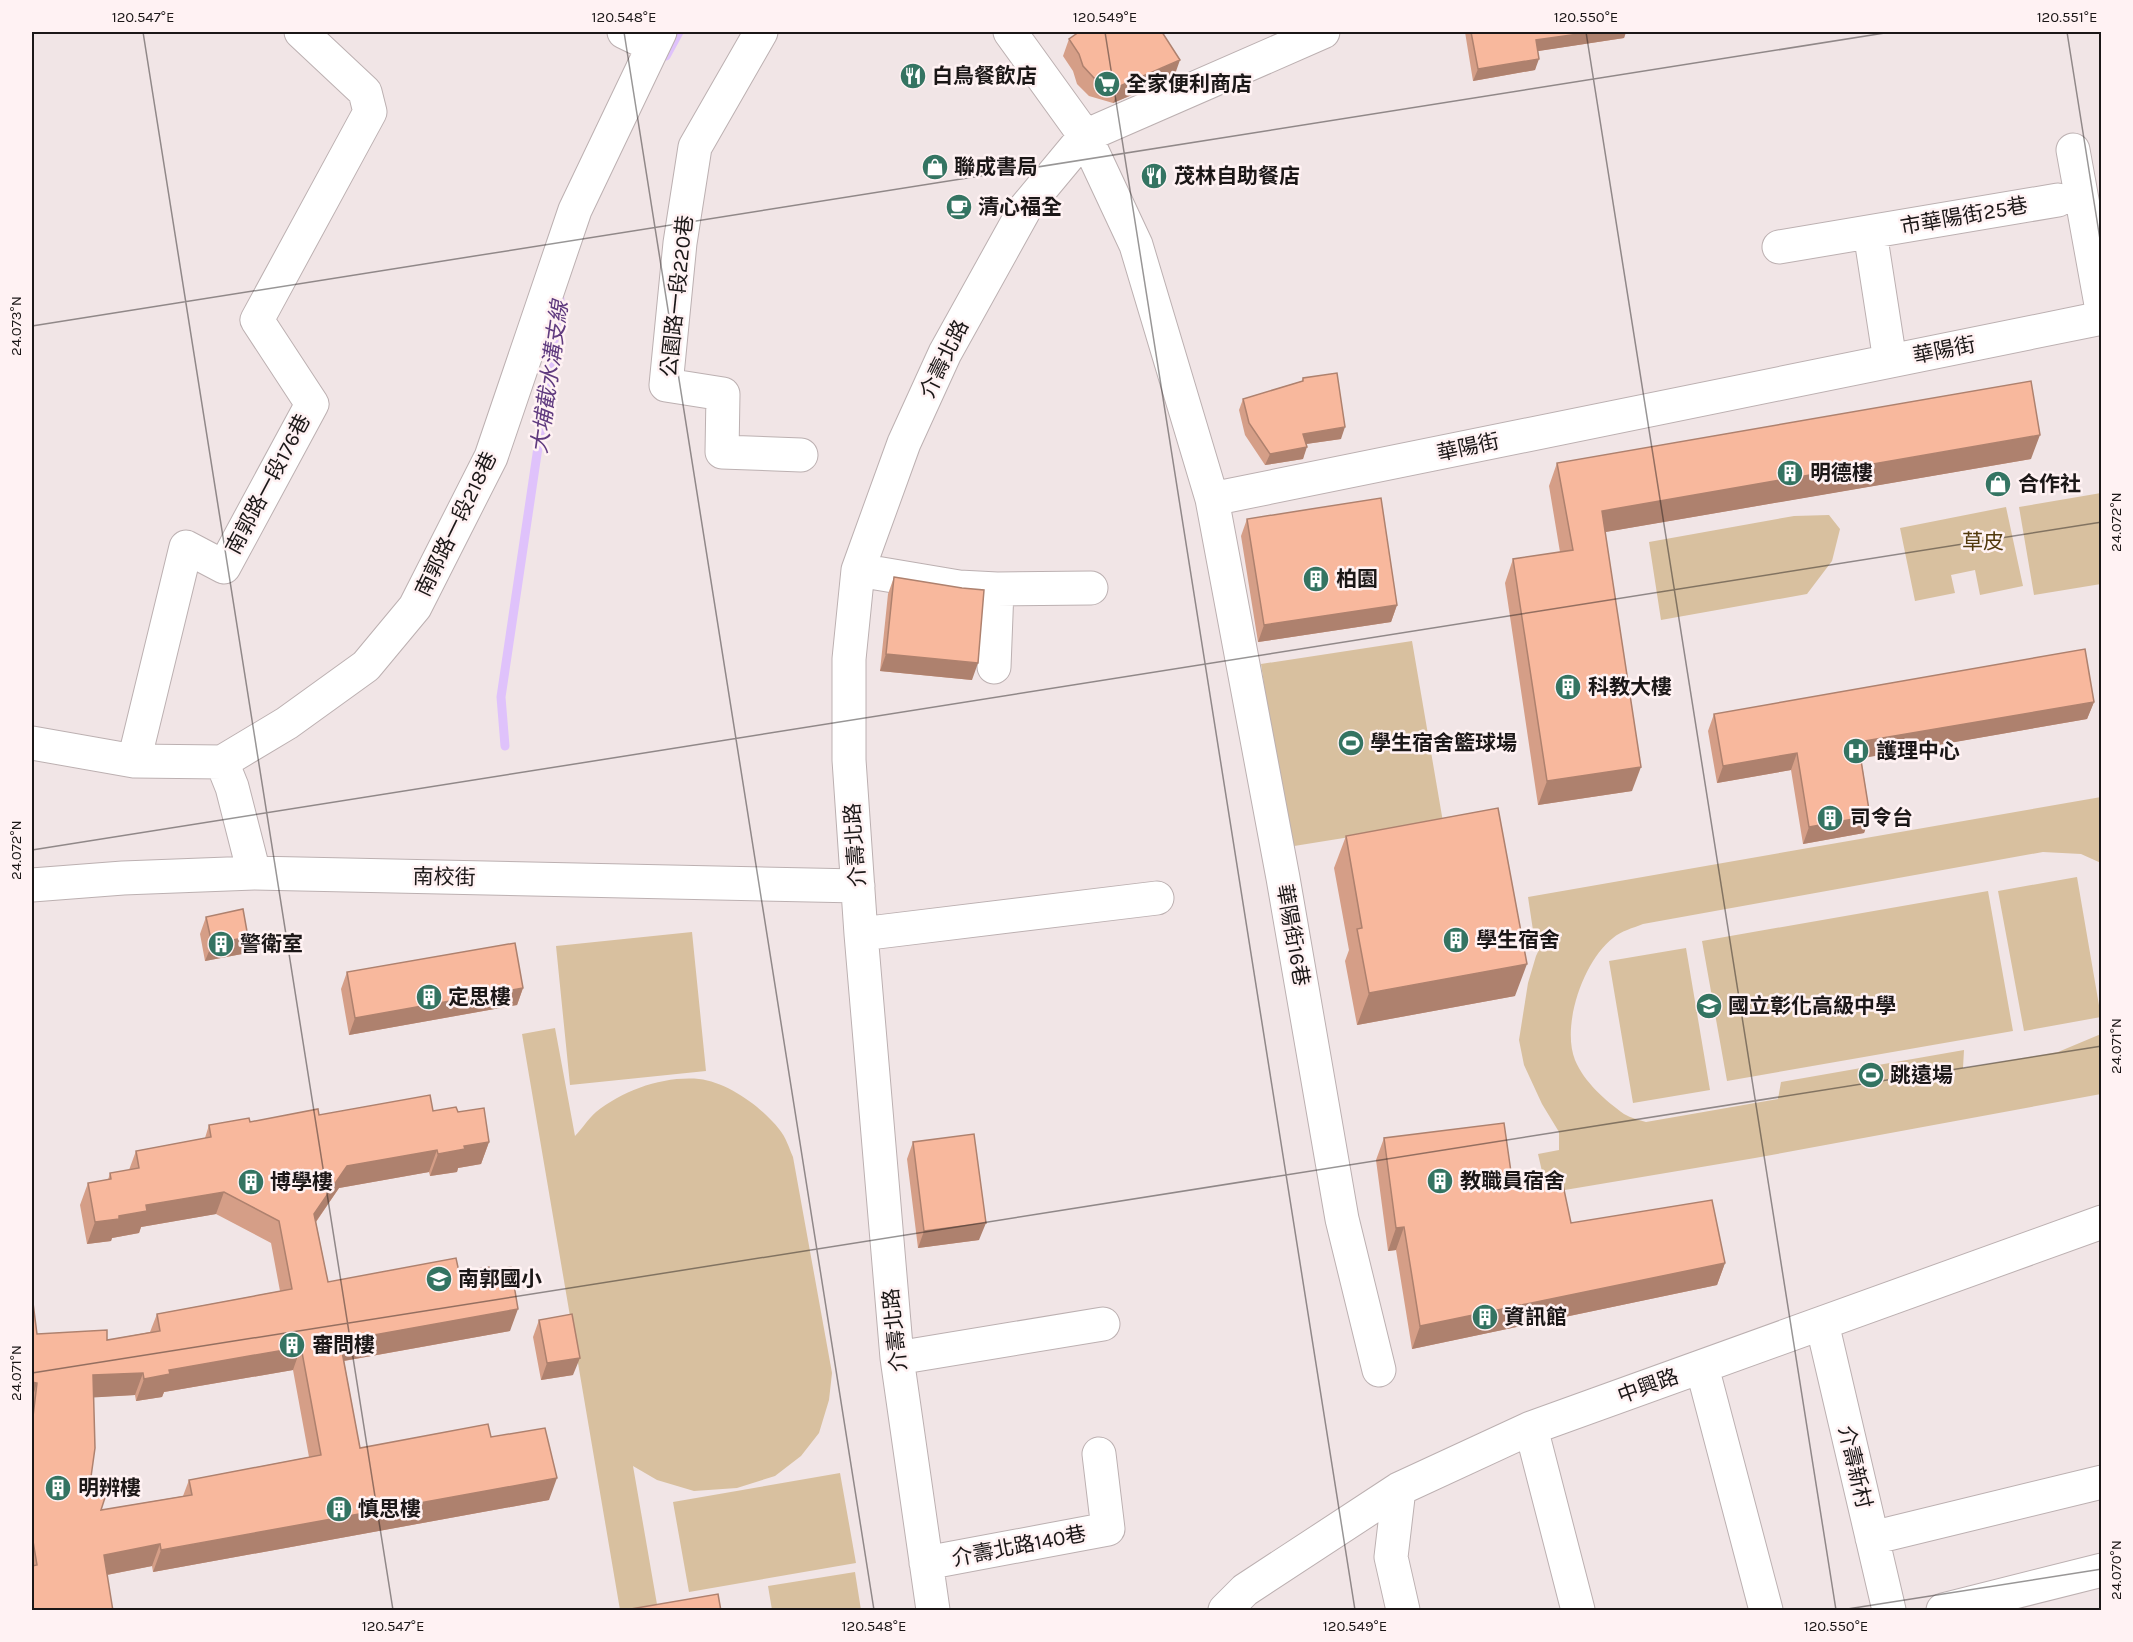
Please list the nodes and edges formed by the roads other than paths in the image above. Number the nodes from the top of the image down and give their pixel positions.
1 (301, 32) edge
2 (624, 32) edge
3 (761, 32) edge
4 (1010, 32) edge
5 (1323, 32) edge
6 (657, 39) edge
7 (1085, 136) junction
8 (2073, 150) dead end
9 (2058, 200) dead end
10 (1870, 232) junction
11 (1779, 247) dead end
12 (2102, 310) edge
13 (2102, 318) edge
14 (1890, 361) junction
15 (801, 455) dead end
16 (1212, 499) junction
17 (858, 570) junction
18 (1091, 588) dead end
19 (997, 589) junction
20 (994, 668) dead end
21 (32, 743) edge
22 (134, 761) junction
23 (222, 762) junction
24 (254, 873) junction
25 (32, 885) edge
26 (858, 886) junction
27 (1158, 898) dead end
28 (861, 934) junction
29 (2102, 1222) edge
30 (1822, 1323) junction
31 (1103, 1324) dead end
32 (897, 1358) junction
33 (1702, 1366) junction
34 (1379, 1370) dead end
35 (1531, 1428) junction
36 (1098, 1454) dead end
37 (2102, 1482) edge
38 (1399, 1489) junction
39 (1872, 1538) junction
40 (926, 1563) junction
41 (2102, 1570) edge
42 (933, 1611) edge
43 (1225, 1611) edge
44 (1403, 1611) edge
45 (1578, 1611) edge
46 (1766, 1611) edge
47 (1889, 1611) edge
48 (1943, 1611) edge

1 - 22 street, 南郭路一段176巷
2 - 6 street
3 - 15 street, 公園路一段220巷
4 - 7 street
5 - 7 street
6 - 23 street, 南郭路一段218巷
7 - 16 street
7 - 17 street, 介壽北路
8 - 12 street
9 - 10 street, 市華陽街25巷
10 - 11 street, 市華陽街25巷
10 - 14 street, 市華陽街25巷
13 - 14 street, 華陽街
14 - 16 street, 華陽街
16 - 34 street, 華陽街16巷
17 - 19 street
17 - 26 street, 介壽北路
18 - 19 street
19 - 20 street
21 - 22 street
22 - 23 street
23 - 24 street
24 - 25 street, 南校街
24 - 26 street, 南校街
26 - 28 street, 介壽北路
27 - 28 street
28 - 32 street, 介壽北路
29 - 30 street, 中興路
30 - 33 street, 中興路
30 - 39 street, 介壽新村
31 - 32 street
32 - 40 street, 介壽北路
33 - 35 street, 中興路
33 - 46 street
35 - 38 street, 中興路
35 - 45 street
36 - 40 street, 介壽北路140巷
37 - 39 street
38 - 43 street, 中興路
38 - 44 street
39 - 47 street, 介壽新村
40 - 42 street, 介壽北路
41 - 48 street

